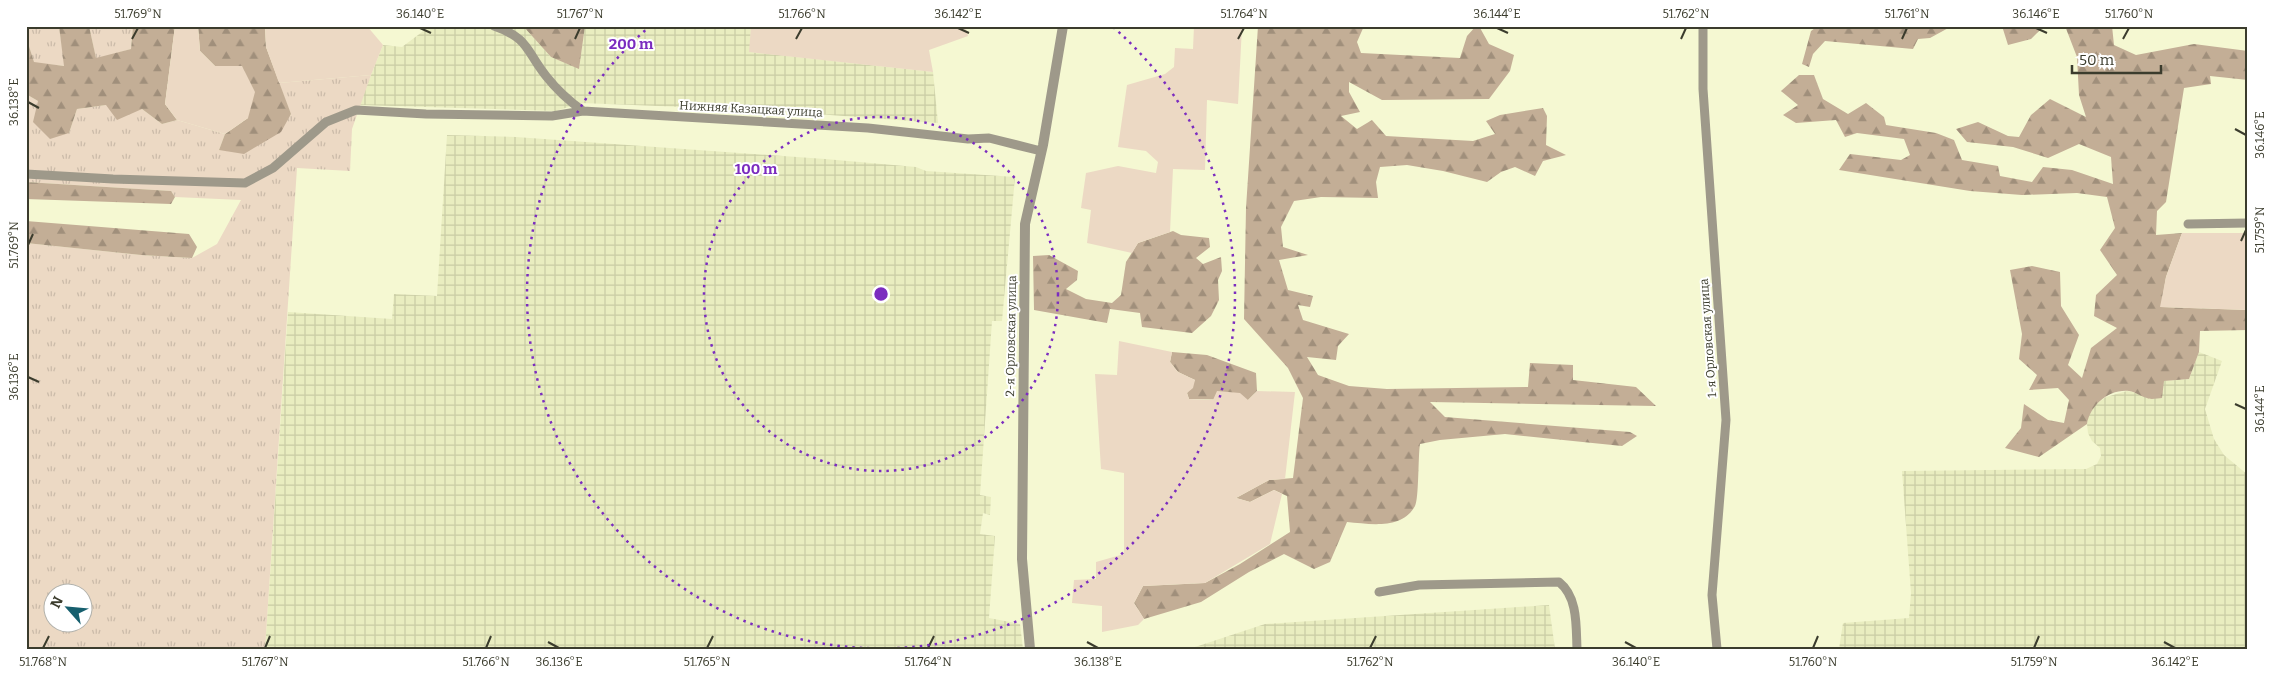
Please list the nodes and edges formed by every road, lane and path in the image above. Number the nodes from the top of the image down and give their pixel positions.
1 (494, 26) edge
2 (1063, 26) edge
3 (1703, 26) edge
4 (583, 111) junction
5 (1041, 151) junction
6 (26, 174) edge
7 (2248, 223) edge
8 (2188, 224) dead end
9 (1380, 592) dead end
10 (1030, 649) edge
11 (1577, 649) edge
12 (1717, 649) edge

1 - 4 street
2 - 5 street, 2-я Орловская улица
3 - 12 street, 1-я Орловская улица
4 - 5 street, Нижняя Казацкая улица
4 - 6 street, Нижняя Казацкая улица
5 - 10 street, 2-я Орловская улица
7 - 8 street
9 - 11 street

